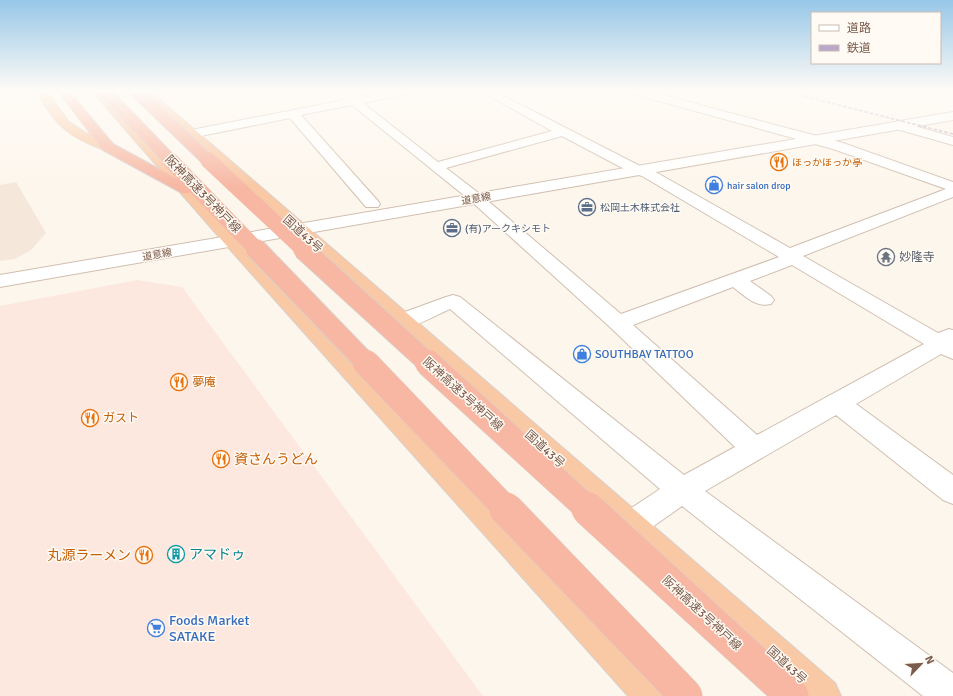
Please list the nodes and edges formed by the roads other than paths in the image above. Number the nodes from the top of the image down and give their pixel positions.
1 (63, 122) edge
2 (87, 122) edge
3 (126, 122) edge
4 (134, 122) edge
5 (169, 122) edge
6 (178, 122) edge
7 (246, 122) edge
8 (300, 122) edge
9 (380, 122) edge
10 (544, 122) edge
11 (751, 122) edge
12 (913, 122) edge
13 (897, 125) junction
14 (562, 132) junction
15 (191, 134) junction
16 (816, 140) junction
17 (953, 141) edge
18 (108, 147) junction
19 (435, 167) junction
20 (637, 170) junction
21 (953, 187) edge
22 (187, 190) junction
23 (953, 192) edge
24 (476, 198) junction
25 (372, 204) dead end
26 (297, 228) junction
27 (232, 241) junction
28 (791, 257) junction
29 (736, 280) junction
30 (0, 281) edge
31 (764, 300) dead end
32 (401, 322) junction
33 (618, 323) junction
34 (948, 342) edge
35 (837, 403) junction
36 (754, 448) junction
37 (682, 490) junction
38 (953, 491) edge
39 (631, 525) junction
40 (653, 696) edge
41 (686, 696) edge
42 (792, 696) edge
43 (822, 696) edge
44 (953, 696) edge

1 - 18 highway
2 - 18 highway
3 - 22 highway
4 - 41 highway, 阪神高速3号神戸線, bridge
5 - 42 highway, 阪神高速3号神戸線, bridge
6 - 15 highway, 国道43号
7 - 15 street
8 - 25 street
9 - 19 street
10 - 14 street
11 - 16 street
12 - 13 street, 道意線
13 - 16 street, 道意線
13 - 17 street
14 - 19 street
14 - 20 street
15 - 26 highway, 国道43号
16 - 20 street, 道意線
16 - 21 street
18 - 22 highway
19 - 24 street
20 - 24 street, 道意線
20 - 28 street
22 - 27 highway
23 - 28 street
24 - 26 street, 道意線
24 - 33 street
26 - 27 street, 道意線
26 - 32 highway, 国道43号
27 - 30 street, 道意線
27 - 40 highway
28 - 29 street
28 - 34 street
29 - 31 street
29 - 33 street
32 - 37 street
32 - 39 highway, 国道43号
33 - 36 street
34 - 35 street
35 - 36 street
35 - 38 street
36 - 37 street
37 - 39 street
37 - 44 street
39 - 43 highway, 国道43号

